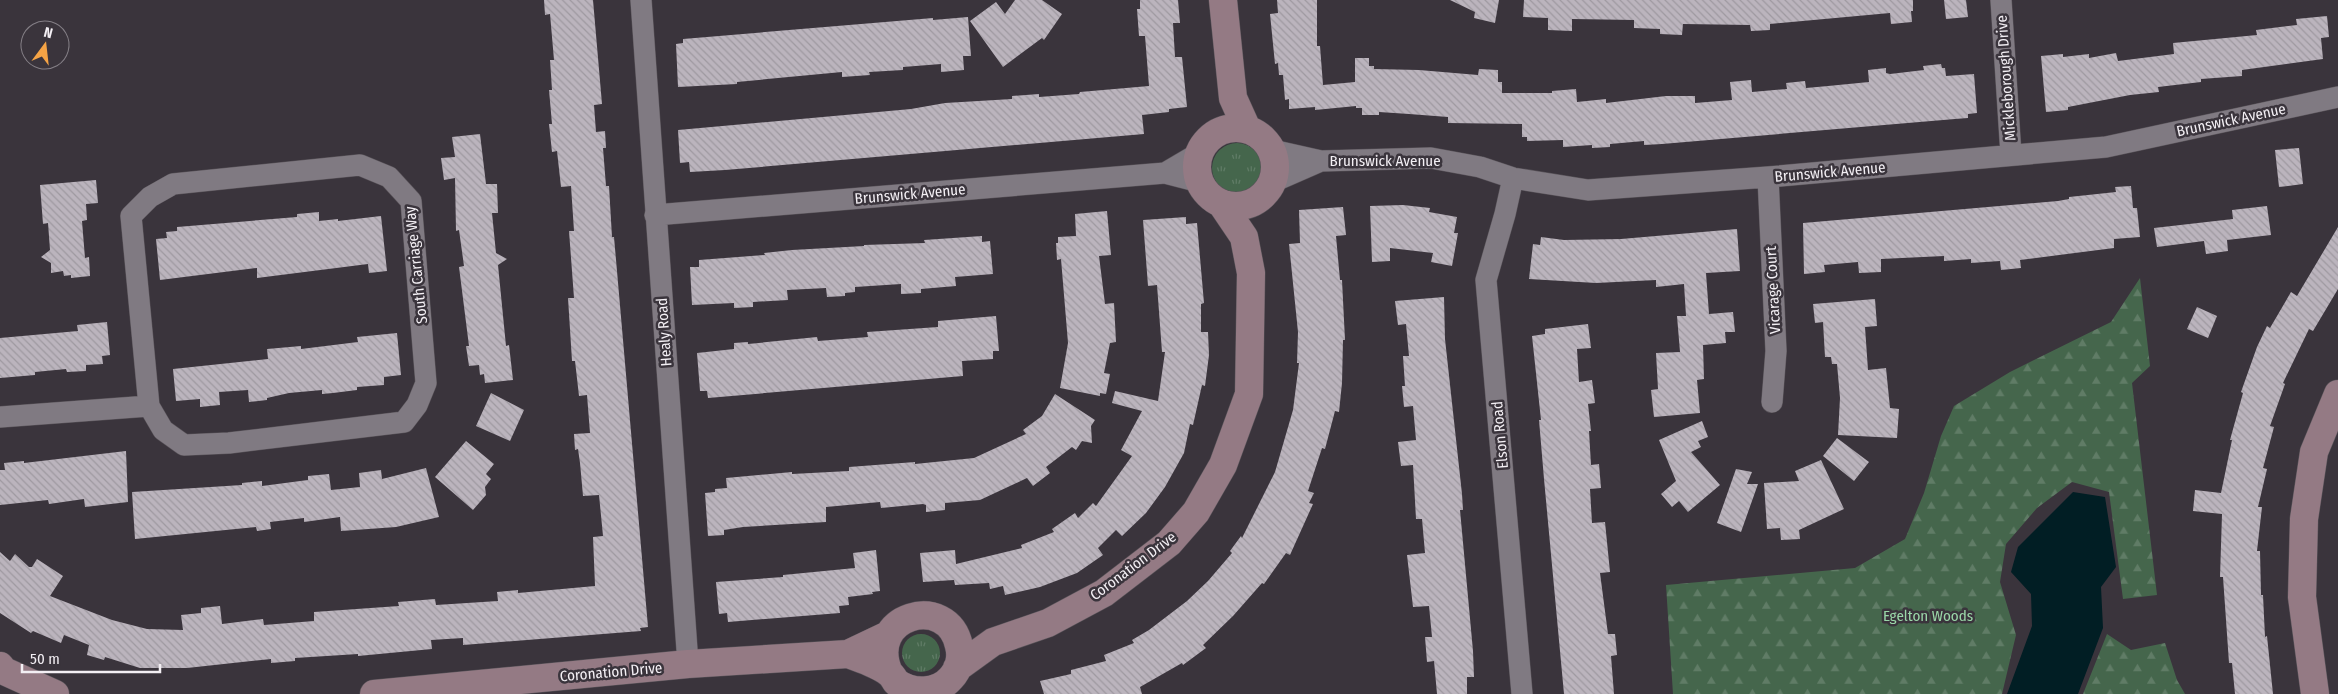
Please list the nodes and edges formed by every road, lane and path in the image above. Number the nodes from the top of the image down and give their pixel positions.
1 (640, 0) edge
2 (1223, 0) edge
3 (2001, 0) edge
4 (1233, 98) junction
5 (2338, 98) edge
6 (1248, 129) junction
7 (1218, 132) junction
8 (1272, 150) junction
9 (1199, 153) junction
10 (2011, 156) junction
11 (1321, 161) junction
12 (1165, 173) junction
13 (1768, 177) junction
14 (1513, 178) junction
15 (1200, 182) junction
16 (1267, 190) junction
17 (1221, 203) junction
18 (656, 215) junction
19 (1244, 237) junction
20 (2338, 394) edge
21 (1772, 402) dead end
22 (148, 406) junction
23 (0, 417) edge
24 (953, 632) junction
25 (888, 635) junction
26 (993, 642) junction
27 (848, 654) junction
28 (688, 664) junction
29 (0, 666) edge
30 (948, 682) edge
31 (901, 685) edge
32 (49, 693) edge
33 (374, 694) edge
34 (1522, 694) edge
35 (2315, 694) edge

1 - 18 street, Healy Road
2 - 4 street
3 - 10 street, Mickleborough Drive
4 - 6 street
4 - 7 street
5 - 10 street, Brunswick Avenue
6 - 7 street
6 - 8 street
7 - 9 street
8 - 11 street, Brunswick Avenue
8 - 16 street
9 - 12 street, Brunswick Avenue
9 - 15 street
10 - 13 street, Brunswick Avenue
11 - 14 street, Brunswick Avenue
11 - 16 street, Brunswick Avenue
12 - 15 street, Brunswick Avenue
12 - 18 street, Brunswick Avenue
13 - 14 street, Brunswick Avenue
13 - 21 street, Vicarage Court
14 - 34 street, Elson Road
15 - 17 street
16 - 17 street
16 - 19 street
17 - 19 street, Coronation Drive
18 - 28 street, Healy Road
19 - 26 street, Coronation Drive
20 - 35 street
22 - 22 street, South Carriage Way
22 - 23 street
24 - 25 street
24 - 26 street
24 - 30 street
25 - 27 street, Coronation Drive
25 - 31 street
26 - 30 street, Coronation Drive
27 - 28 street, Coronation Drive
27 - 31 street, Coronation Drive
28 - 33 street, Coronation Drive
29 - 32 street
30 - 31 street

